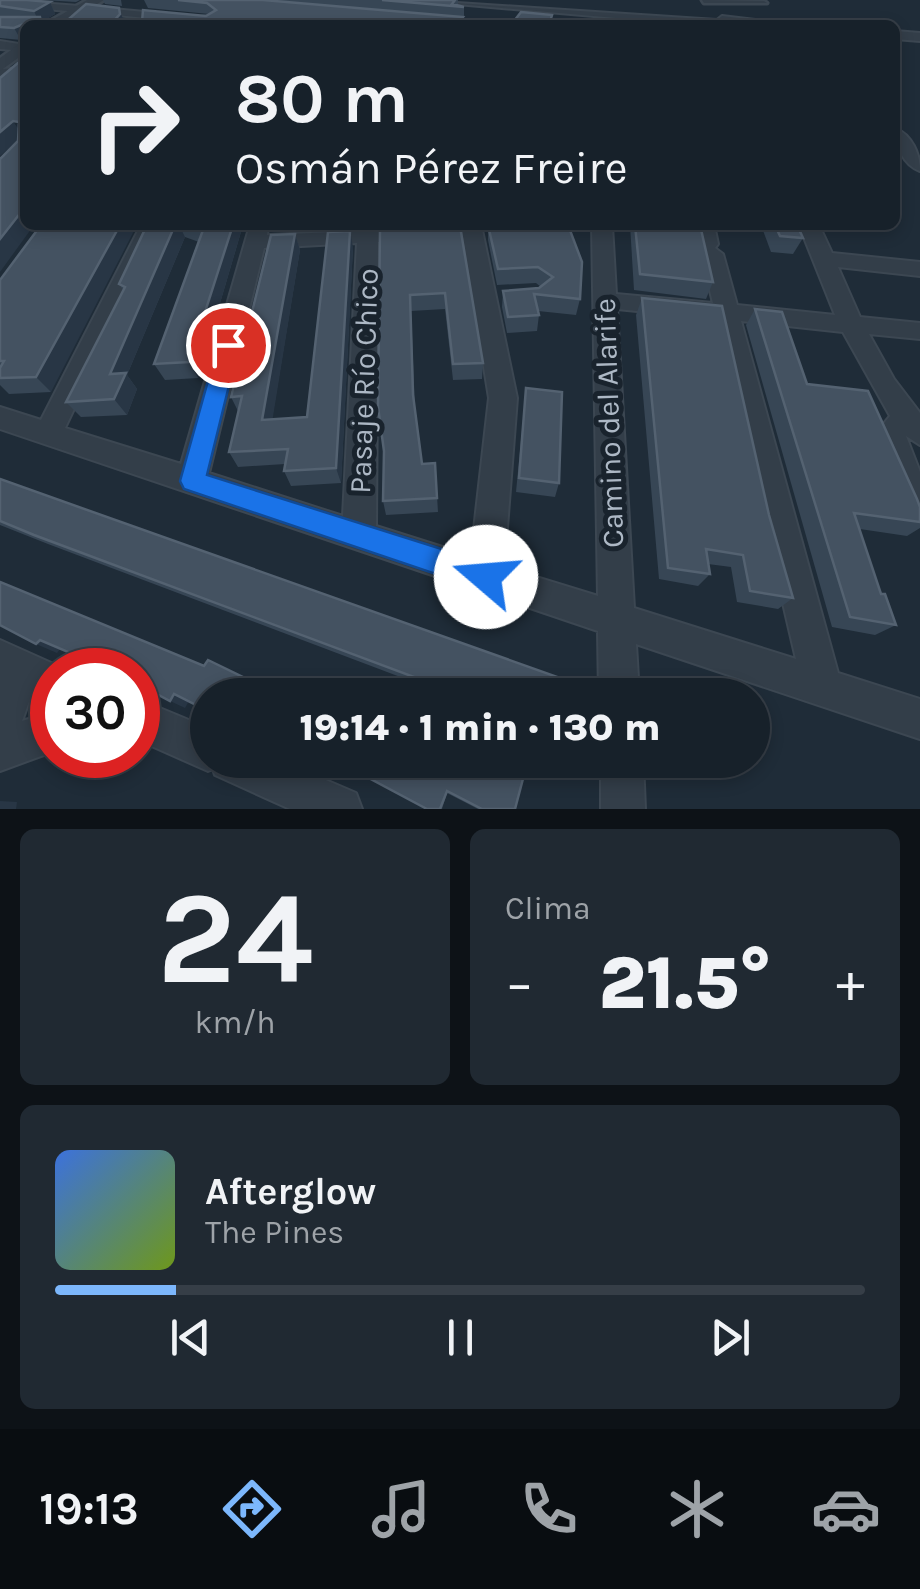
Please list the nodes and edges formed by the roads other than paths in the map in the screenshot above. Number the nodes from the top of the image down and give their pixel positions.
1 (112, 0) edge
2 (417, 0) edge
3 (471, 0) edge
4 (661, 0) edge
5 (704, 0) edge
6 (0, 2) edge
7 (508, 3) edge
8 (551, 3) edge
9 (764, 3) dead end
10 (89, 6) edge
11 (597, 16) edge
12 (660, 19) edge
13 (60, 20) edge
14 (209, 20) edge
15 (900, 139) edge
16 (920, 166) edge
17 (149, 230) edge
18 (466, 230) edge
19 (602, 230) edge
20 (811, 230) edge
21 (368, 231) edge
22 (258, 234) edge
23 (708, 241) edge
24 (824, 259) junction
25 (920, 269) edge
26 (604, 300) junction
27 (725, 304) junction
28 (849, 315) junction
29 (920, 330) edge
30 (0, 418) edge
31 (914, 420) edge
32 (48, 434) junction
33 (192, 481) junction
34 (920, 512) edge
35 (359, 536) junction
36 (486, 577) junction
37 (617, 622) junction
38 (25, 670) edge
39 (619, 678) edge
40 (822, 687) junction
41 (920, 719) edge
42 (0, 726) edge
43 (160, 729) edge
44 (30, 740) edge
45 (190, 742) edge
46 (0, 750) edge
47 (270, 778) edge
48 (340, 809) edge

1 - 10 street
2 - 7 street
3 - 7 street
4 - 12 street
5 - 9 lane
6 - 10 street
7 - 8 street
7 - 11 street
8 - 11 street
10 - 13 street
10 - 14 street
11 - 12 street
15 - 16 street
17 - 32 street
18 - 21 street
18 - 36 street
19 - 26 street, Camino del Alarife
20 - 24 street
21 - 22 street
21 - 35 street, Pasaje Río Chico
22 - 33 street
23 - 27 street
24 - 25 street
24 - 28 street
26 - 27 street
26 - 37 street, Camino del Alarife
27 - 28 street
27 - 40 street
28 - 29 street
28 - 31 street
30 - 32 street
31 - 34 street
32 - 33 street
33 - 35 street
35 - 36 street
36 - 37 street
37 - 39 street, Camino del Alarife
37 - 40 street
38 - 42 street
40 - 41 street
43 - 45 street
44 - 46 street
47 - 48 street

